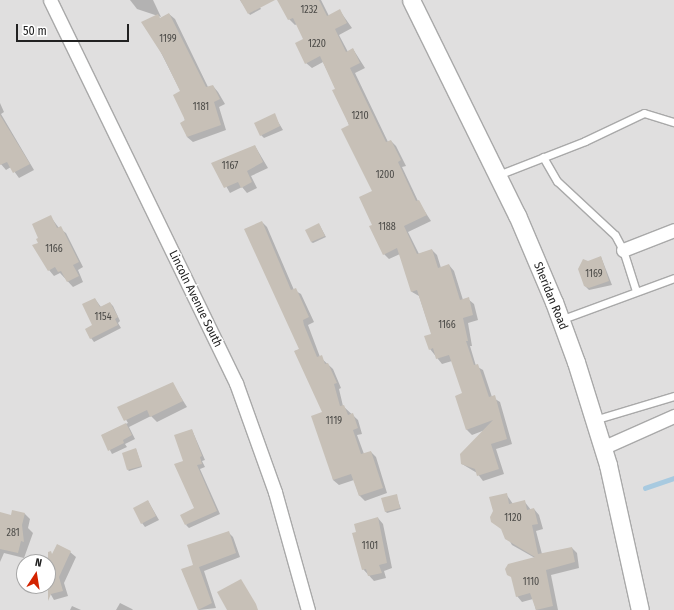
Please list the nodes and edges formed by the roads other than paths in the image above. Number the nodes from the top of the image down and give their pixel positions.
1 (50, 0) edge
2 (411, 0) edge
3 (674, 122) edge
4 (544, 157) junction
5 (497, 175) junction
6 (674, 230) edge
7 (623, 250) junction
8 (674, 278) edge
9 (636, 291) junction
10 (560, 320) junction
11 (674, 396) edge
12 (674, 416) edge
13 (594, 420) junction
14 (602, 448) junction
15 (308, 610) edge
16 (640, 610) edge

1 - 15 street, Lincoln Avenue South
2 - 5 street, Sheridan Road
3 - 4 lane
4 - 5 lane
4 - 7 lane
5 - 10 street, Sheridan Road
6 - 7 street
7 - 9 lane
8 - 9 lane
9 - 10 lane
10 - 13 street, Sheridan Road
11 - 13 lane
12 - 14 street
13 - 14 street, Sheridan Road
14 - 16 street, Sheridan Road

